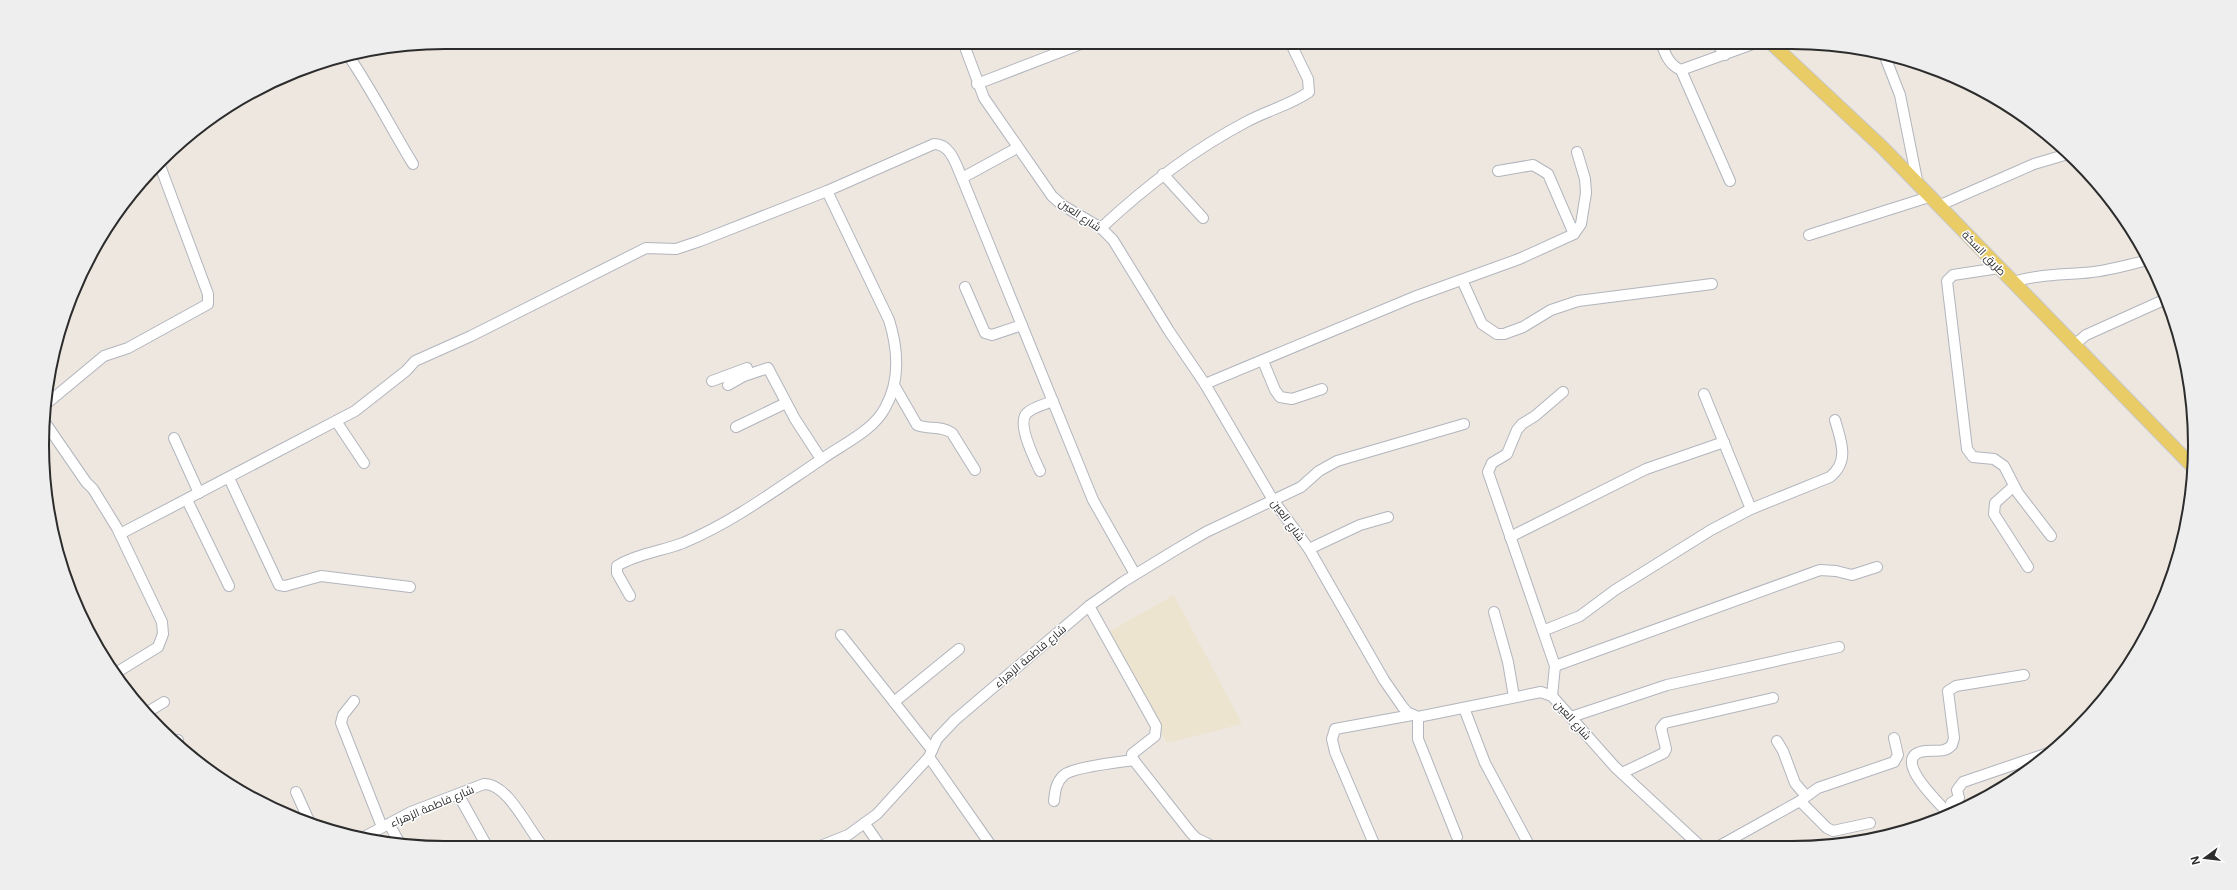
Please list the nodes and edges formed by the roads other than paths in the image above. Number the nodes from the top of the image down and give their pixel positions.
1 (965, 49) edge
2 (1068, 49) edge
3 (1293, 49) edge
4 (1664, 49) edge
5 (1721, 49) edge
6 (1740, 49) edge
7 (1777, 49) edge
8 (1725, 55) junction
9 (352, 60) edge
10 (1889, 61) edge
11 (1681, 70) junction
12 (977, 84) junction
13 (1017, 148) junction
14 (1578, 152) dead end
15 (2062, 156) edge
16 (413, 164) dead end
17 (161, 169) edge
18 (1498, 171) dead end
19 (1163, 174) junction
20 (962, 178) junction
21 (1730, 181) dead end
22 (1918, 185) junction
23 (827, 191) junction
24 (1934, 202) junction
25 (1203, 218) dead end
26 (1101, 228) junction
27 (1574, 234) junction
28 (1809, 235) dead end
29 (2142, 261) edge
30 (1999, 268) junction
31 (1462, 280) junction
32 (2012, 282) junction
33 (1712, 284) dead end
34 (965, 287) dead end
35 (2161, 302) edge
36 (1022, 325) junction
37 (2074, 345) junction
38 (1263, 361) junction
39 (768, 368) junction
40 (712, 381) dead end
41 (1205, 384) junction
42 (728, 385) dead end
43 (894, 385) junction
44 (1322, 389) dead end
45 (1563, 392) dead end
46 (1704, 394) dead end
47 (51, 400) edge
48 (1053, 401) junction
49 (786, 403) junction
50 (1835, 420) dead end
51 (336, 421) junction
52 (1464, 424) dead end
53 (736, 427) dead end
54 (50, 429) edge
55 (174, 438) dead end
56 (1724, 442) junction
57 (821, 460) junction
58 (2187, 461) edge
59 (364, 463) dead end
60 (975, 470) dead end
61 (1040, 471) dead end
62 (229, 478) junction
63 (2014, 486) junction
64 (200, 494) junction
65 (187, 500) junction
66 (1273, 500) junction
67 (1751, 509) junction
68 (1388, 517) dead end
69 (120, 534) junction
70 (2051, 536) dead end
71 (1510, 537) junction
72 (1309, 549) junction
73 (1876, 567) dead end
74 (2028, 567) dead end
75 (1135, 574) junction
76 (229, 586) dead end
77 (410, 587) dead end
78 (630, 596) dead end
79 (1090, 606) junction
80 (1494, 612) dead end
81 (1545, 630) junction
82 (841, 635) dead end
83 (1839, 647) dead end
84 (959, 650) dead end
85 (1555, 666) junction
86 (120, 670) edge
87 (2024, 675) dead end
88 (1552, 696) junction
89 (1514, 697) junction
90 (1773, 698) dead end
91 (354, 701) dead end
92 (164, 702) dead end
93 (894, 702) junction
94 (1464, 708) junction
95 (151, 710) edge
96 (1415, 716) junction
97 (1571, 718) junction
98 (1894, 738) dead end
99 (1777, 741) dead end
100 (930, 753) junction
101 (2035, 757) edge
102 (1134, 760) junction
103 (1622, 773) junction
104 (296, 792) dead end
105 (458, 794) junction
106 (1803, 798) junction
107 (1054, 801) dead end
108 (1950, 808) edge
109 (1946, 810) edge
110 (307, 816) edge
111 (1870, 823) dead end
112 (865, 824) junction
113 (385, 825) junction
114 (370, 833) edge
115 (1457, 837) dead end
116 (396, 838) edge
117 (484, 841) edge
118 (538, 841) edge
119 (833, 841) edge
120 (877, 841) edge
121 (988, 841) edge
122 (1202, 841) edge
123 (1373, 841) edge
124 (1527, 841) edge
125 (1695, 841) edge
126 (1728, 841) edge

1 - 12 street, شارع العين
2 - 12 street
3 - 19 street
4 - 11 street
5 - 8 street
6 - 8 street
7 - 22 main road, طريق السكة
8 - 11 street
9 - 16 street
10 - 22 street
11 - 21 street
12 - 13 street, شارع العين
13 - 20 street
13 - 26 street, شارع العين
14 - 27 street
15 - 24 street
17 - 47 street
18 - 27 street
19 - 25 street
19 - 26 street
20 - 23 street
20 - 36 street
22 - 24 main road, طريق السكة
23 - 43 street
23 - 51 street
24 - 28 street
24 - 30 main road, طريق السكة
26 - 41 street, شارع العين
27 - 31 street
29 - 32 street
30 - 32 main road, طريق السكة
30 - 63 street
31 - 33 street
31 - 38 street
32 - 37 main road, طريق السكة
34 - 36 street
35 - 37 street
36 - 48 street
37 - 58 main road, طريق السكة
38 - 41 street
38 - 44 street
39 - 40 street
39 - 42 street
39 - 49 street
41 - 66 street, شارع العين
43 - 57 street
43 - 60 street
45 - 71 street
46 - 56 street
48 - 61 street
48 - 75 street
49 - 53 street
49 - 57 street
50 - 67 street
51 - 59 street
51 - 62 street
52 - 66 street, شارع فاطمة الزهراء
54 - 69 street
55 - 64 street
56 - 67 street
56 - 71 street
57 - 78 street
62 - 64 street
62 - 77 street
63 - 70 street
63 - 74 street
64 - 65 street
65 - 69 street
65 - 76 street
66 - 72 street, شارع العين
66 - 75 street, شارع فاطمة الزهراء
67 - 81 street
68 - 72 street
69 - 86 street
71 - 81 street
72 - 96 street, شارع العين
73 - 85 street
75 - 79 street, شارع فاطمة الزهراء
79 - 100 street, شارع فاطمة الزهراء
79 - 102 street
80 - 89 street
81 - 85 street
82 - 93 street
83 - 97 street
84 - 93 street
85 - 88 street
87 - 109 street
88 - 89 street, شارع العين
88 - 97 street, شارع العين
89 - 94 street, شارع العين
90 - 103 street
91 - 113 street
92 - 95 street
93 - 100 street
94 - 96 street, شارع العين
94 - 124 street
96 - 115 street
96 - 123 street
97 - 103 street, شارع العين
98 - 106 street
99 - 106 street
100 - 112 street, شارع فاطمة الزهراء
100 - 121 street
101 - 108 street
102 - 107 street
102 - 122 street
103 - 125 street, شارع العين
104 - 110 street
105 - 113 street, شارع فاطمة الزهراء
105 - 117 street
105 - 118 street, شارع فاطمة الزهراء
106 - 111 street
106 - 126 street
112 - 119 street, شارع فاطمة الزهراء
112 - 120 street
113 - 114 street, شارع فاطمة الزهراء
113 - 116 street

